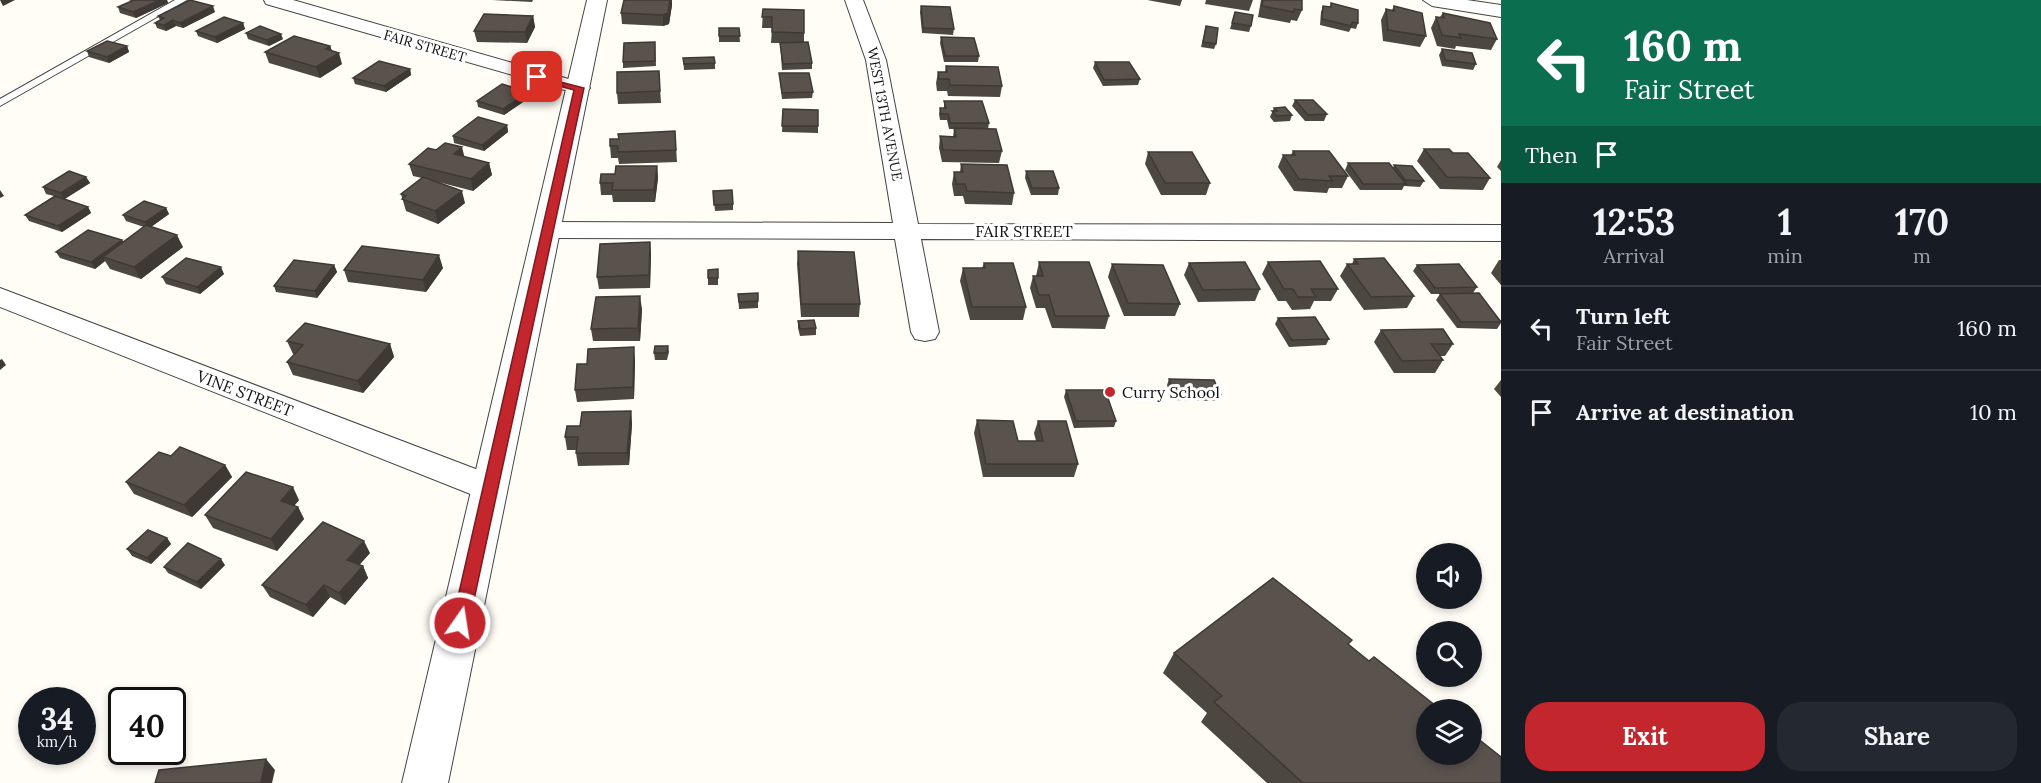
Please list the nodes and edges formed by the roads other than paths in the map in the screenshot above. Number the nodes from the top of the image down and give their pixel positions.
1 (182, 0) edge
2 (273, 0) edge
3 (597, 0) edge
4 (854, 0) edge
5 (1432, 0) edge
6 (1501, 10) edge
7 (579, 88) junction
8 (0, 103) edge
9 (548, 230) junction
10 (907, 231) junction
11 (1501, 233) edge
12 (0, 297) edge
13 (925, 332) dead end
14 (490, 488) junction
15 (424, 783) edge

1 - 8 lane
2 - 7 street, FAIR STREET
3 - 7 street
4 - 10 street, WEST 13TH AVENUE
5 - 6 street
7 - 9 street
9 - 10 street, FAIR STREET
9 - 14 street
10 - 11 street, FAIR STREET
10 - 13 street, WEST 13TH AVENUE
12 - 14 street, VINE STREET
14 - 15 street

